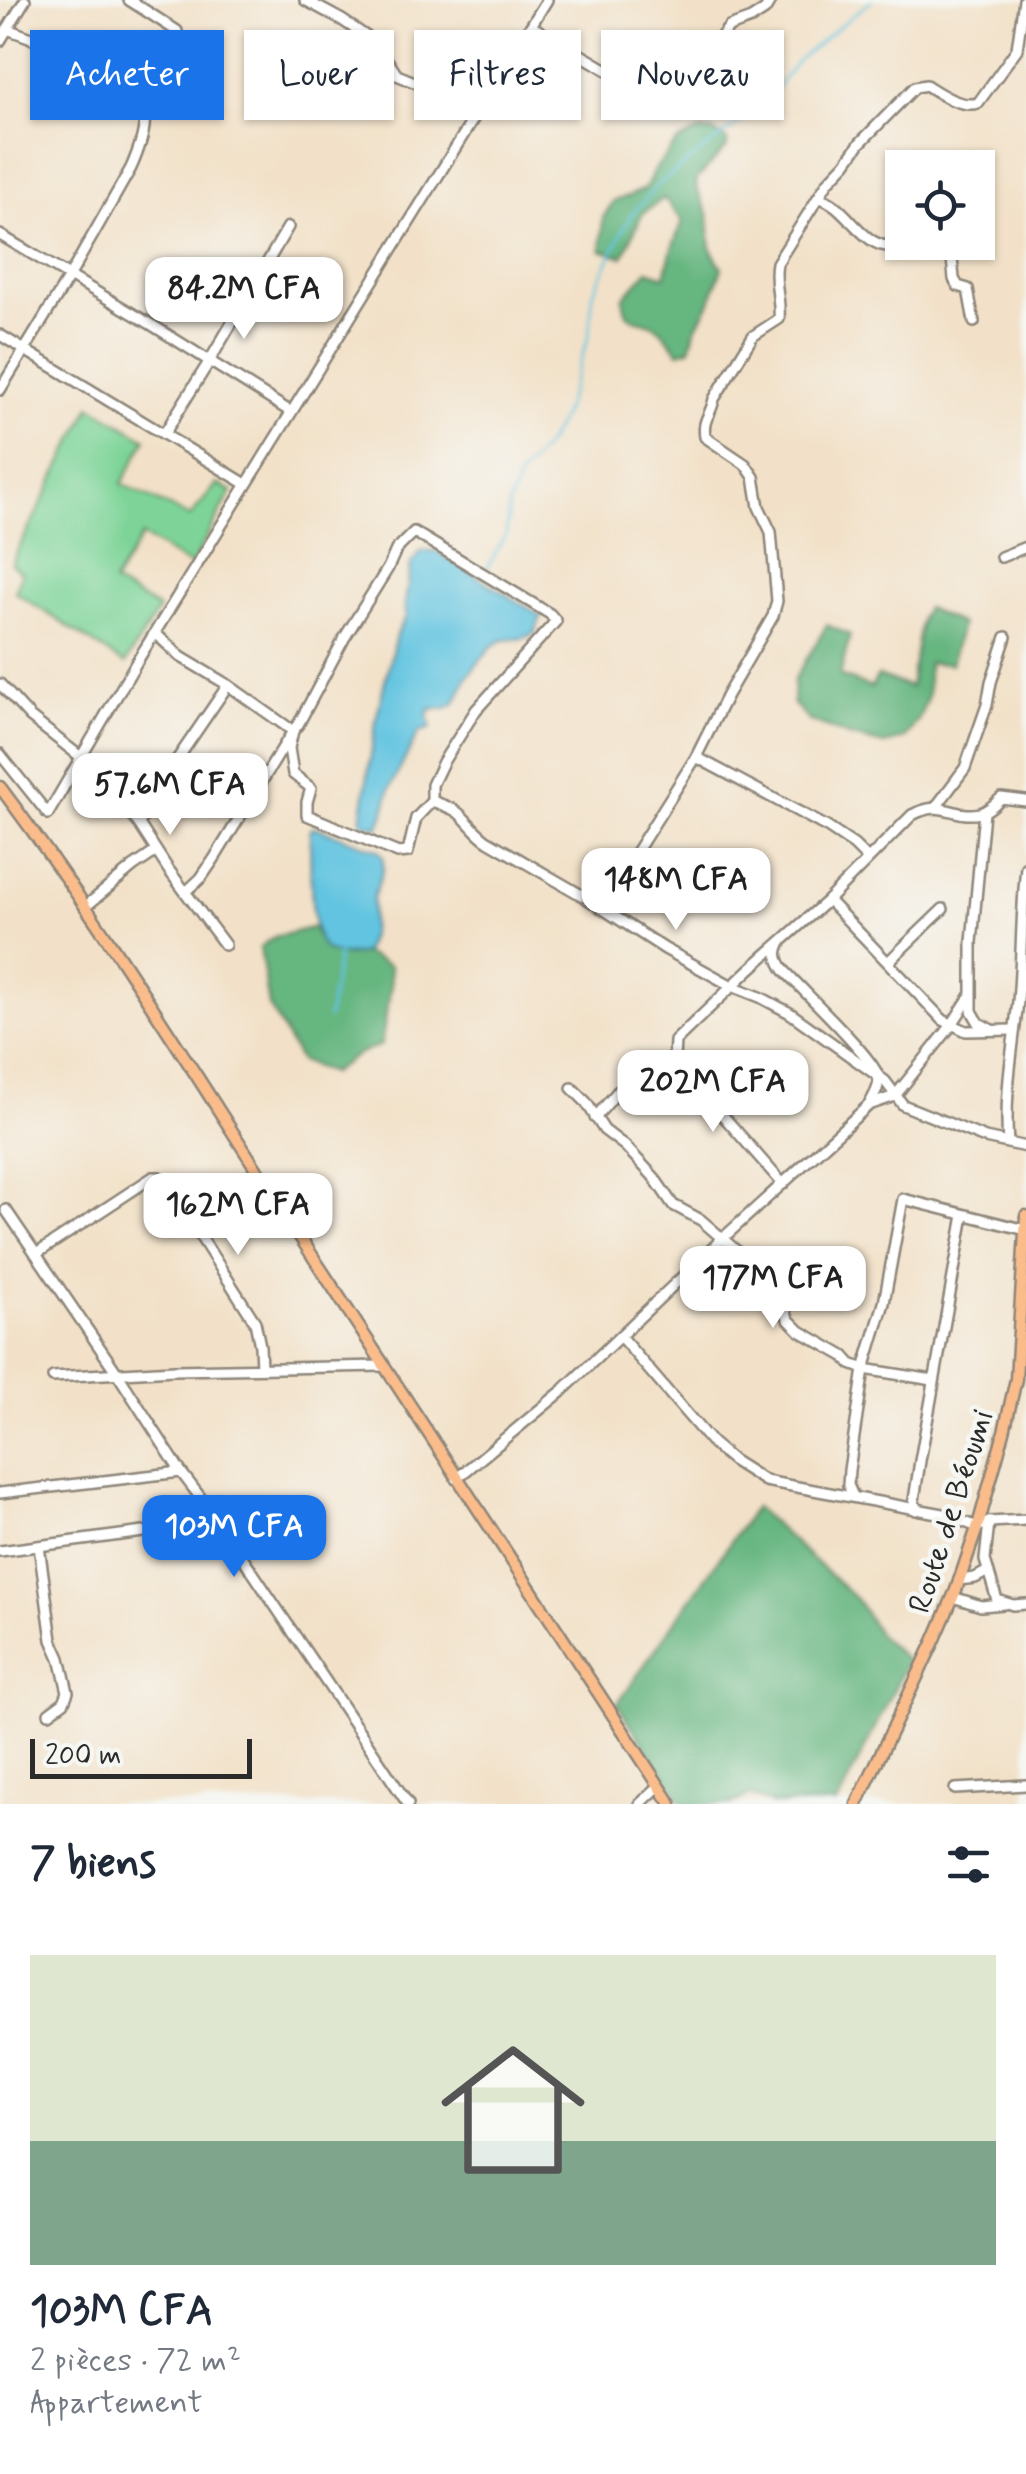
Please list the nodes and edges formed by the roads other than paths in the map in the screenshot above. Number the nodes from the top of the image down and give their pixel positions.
1 (24, 0) edge
2 (129, 0) edge
3 (305, 0) edge
4 (547, 0) edge
5 (771, 0) edge
6 (1024, 0) edge
7 (531, 26) junction
8 (7, 30) junction
9 (175, 30) edge
10 (528, 30) edge
11 (0, 41) edge
12 (414, 82) edge
13 (472, 120) edge
14 (818, 198) junction
15 (288, 228) dead end
16 (0, 235) edge
17 (885, 246) edge
18 (952, 260) edge
19 (69, 277) junction
20 (974, 322) dead end
21 (0, 336) edge
22 (24, 350) junction
23 (210, 362) junction
24 (0, 390) edge
25 (291, 412) junction
26 (164, 434) junction
27 (246, 484) junction
28 (1026, 547) edge
29 (1002, 557) dead end
30 (154, 633) junction
31 (1006, 637) dead end
32 (0, 684) edge
33 (228, 685) junction
34 (293, 731) junction
35 (0, 754) edge
36 (696, 756) junction
37 (82, 758) junction
38 (0, 787) edge
39 (432, 801) junction
40 (1026, 801) edge
41 (936, 808) junction
42 (984, 812) junction
43 (139, 824) junction
44 (156, 852) junction
45 (867, 858) junction
46 (1026, 868) edge
47 (186, 892) junction
48 (828, 900) junction
49 (86, 907) junction
50 (601, 908) junction
51 (942, 908) dead end
52 (782, 940) junction
53 (225, 945) dead end
54 (888, 962) junction
55 (732, 986) junction
56 (971, 995) junction
57 (952, 1026) junction
58 (990, 1029) junction
59 (1014, 1030) junction
60 (674, 1060) junction
61 (878, 1077) junction
62 (572, 1088) dead end
63 (895, 1096) junction
64 (869, 1106) junction
65 (595, 1118) junction
66 (1008, 1142) junction
67 (1026, 1147) edge
68 (783, 1184) junction
69 (6, 1210) dead end
70 (964, 1216) junction
71 (1026, 1216) edge
72 (1026, 1230) edge
73 (722, 1239) junction
74 (36, 1254) junction
75 (620, 1336) junction
76 (384, 1366) junction
77 (260, 1368) junction
78 (864, 1369) junction
79 (117, 1373) junction
80 (53, 1377) dead end
81 (933, 1380) junction
82 (181, 1472) junction
83 (456, 1479) junction
84 (0, 1494) edge
85 (853, 1496) junction
86 (916, 1510) junction
87 (1026, 1520) edge
88 (219, 1522) junction
89 (984, 1524) junction
90 (40, 1546) junction
91 (0, 1551) edge
92 (988, 1571) junction
93 (960, 1580) junction
94 (953, 1597) junction
95 (1007, 1604) junction
96 (1026, 1604) edge
97 (49, 1713) dead end
98 (1026, 1785) edge
99 (659, 1786) junction
100 (955, 1790) dead end
101 (408, 1804) edge
102 (640, 1804) edge
103 (671, 1804) edge
104 (857, 1804) edge

1 - 8 street
2 - 9 street
3 - 12 street
4 - 7 street
5 - 7 street
6 - 14 street
7 - 10 street
8 - 11 street
8 - 19 street
13 - 25 street
14 - 17 street
14 - 36 street
15 - 23 street
16 - 19 street
18 - 20 street
19 - 22 street
19 - 23 street
21 - 22 street
22 - 24 street
22 - 26 street
23 - 25 street
23 - 26 street
25 - 27 street
26 - 27 street
27 - 30 street
28 - 29 street
30 - 33 street
30 - 37 street
31 - 41 street
32 - 37 street
33 - 34 street
33 - 43 street
34 - 39 street
34 - 39 street
34 - 47 street
35 - 37 street
36 - 45 street
36 - 50 street
37 - 43 street
38 - 49 main road
39 - 50 street
40 - 42 street
41 - 42 street
41 - 45 street
42 - 56 street
43 - 44 street
44 - 47 street
44 - 49 street
45 - 48 street
46 - 59 street
47 - 53 street
48 - 52 street
48 - 54 street
49 - 76 main road
50 - 55 street
51 - 54 street
52 - 55 street
52 - 61 street
54 - 57 street
55 - 60 street
55 - 61 street
56 - 57 street
56 - 58 street
57 - 58 street
57 - 63 street
58 - 59 street
59 - 66 street
60 - 65 street
60 - 68 street
61 - 63 street
61 - 64 street
62 - 65 street
63 - 64 street
63 - 66 street
64 - 68 street
65 - 73 street
66 - 67 street
68 - 73 street
69 - 74 street
70 - 72 street
70 - 78 street
70 - 81 street
71 - 72 main road, Route de Béoumi
72 - 89 main road, Route de Béoumi
73 - 75 street
73 - 78 street
74 - 77 street
74 - 79 street
75 - 83 street
75 - 85 street
76 - 77 street
76 - 83 main road
77 - 79 street
78 - 81 street
78 - 85 street
79 - 80 street
79 - 82 street
81 - 86 street
82 - 84 street
82 - 88 street
83 - 99 main road
85 - 86 street
86 - 89 street
87 - 89 street
88 - 90 street
88 - 101 street
89 - 92 street
89 - 93 main road, Route de Béoumi
90 - 91 street
90 - 97 street
92 - 93 street
92 - 95 street
93 - 94 main road, Route de Béoumi
94 - 95 street
94 - 104 main road, Route de Béoumi
95 - 96 street
98 - 100 street
99 - 102 street
99 - 103 main road

